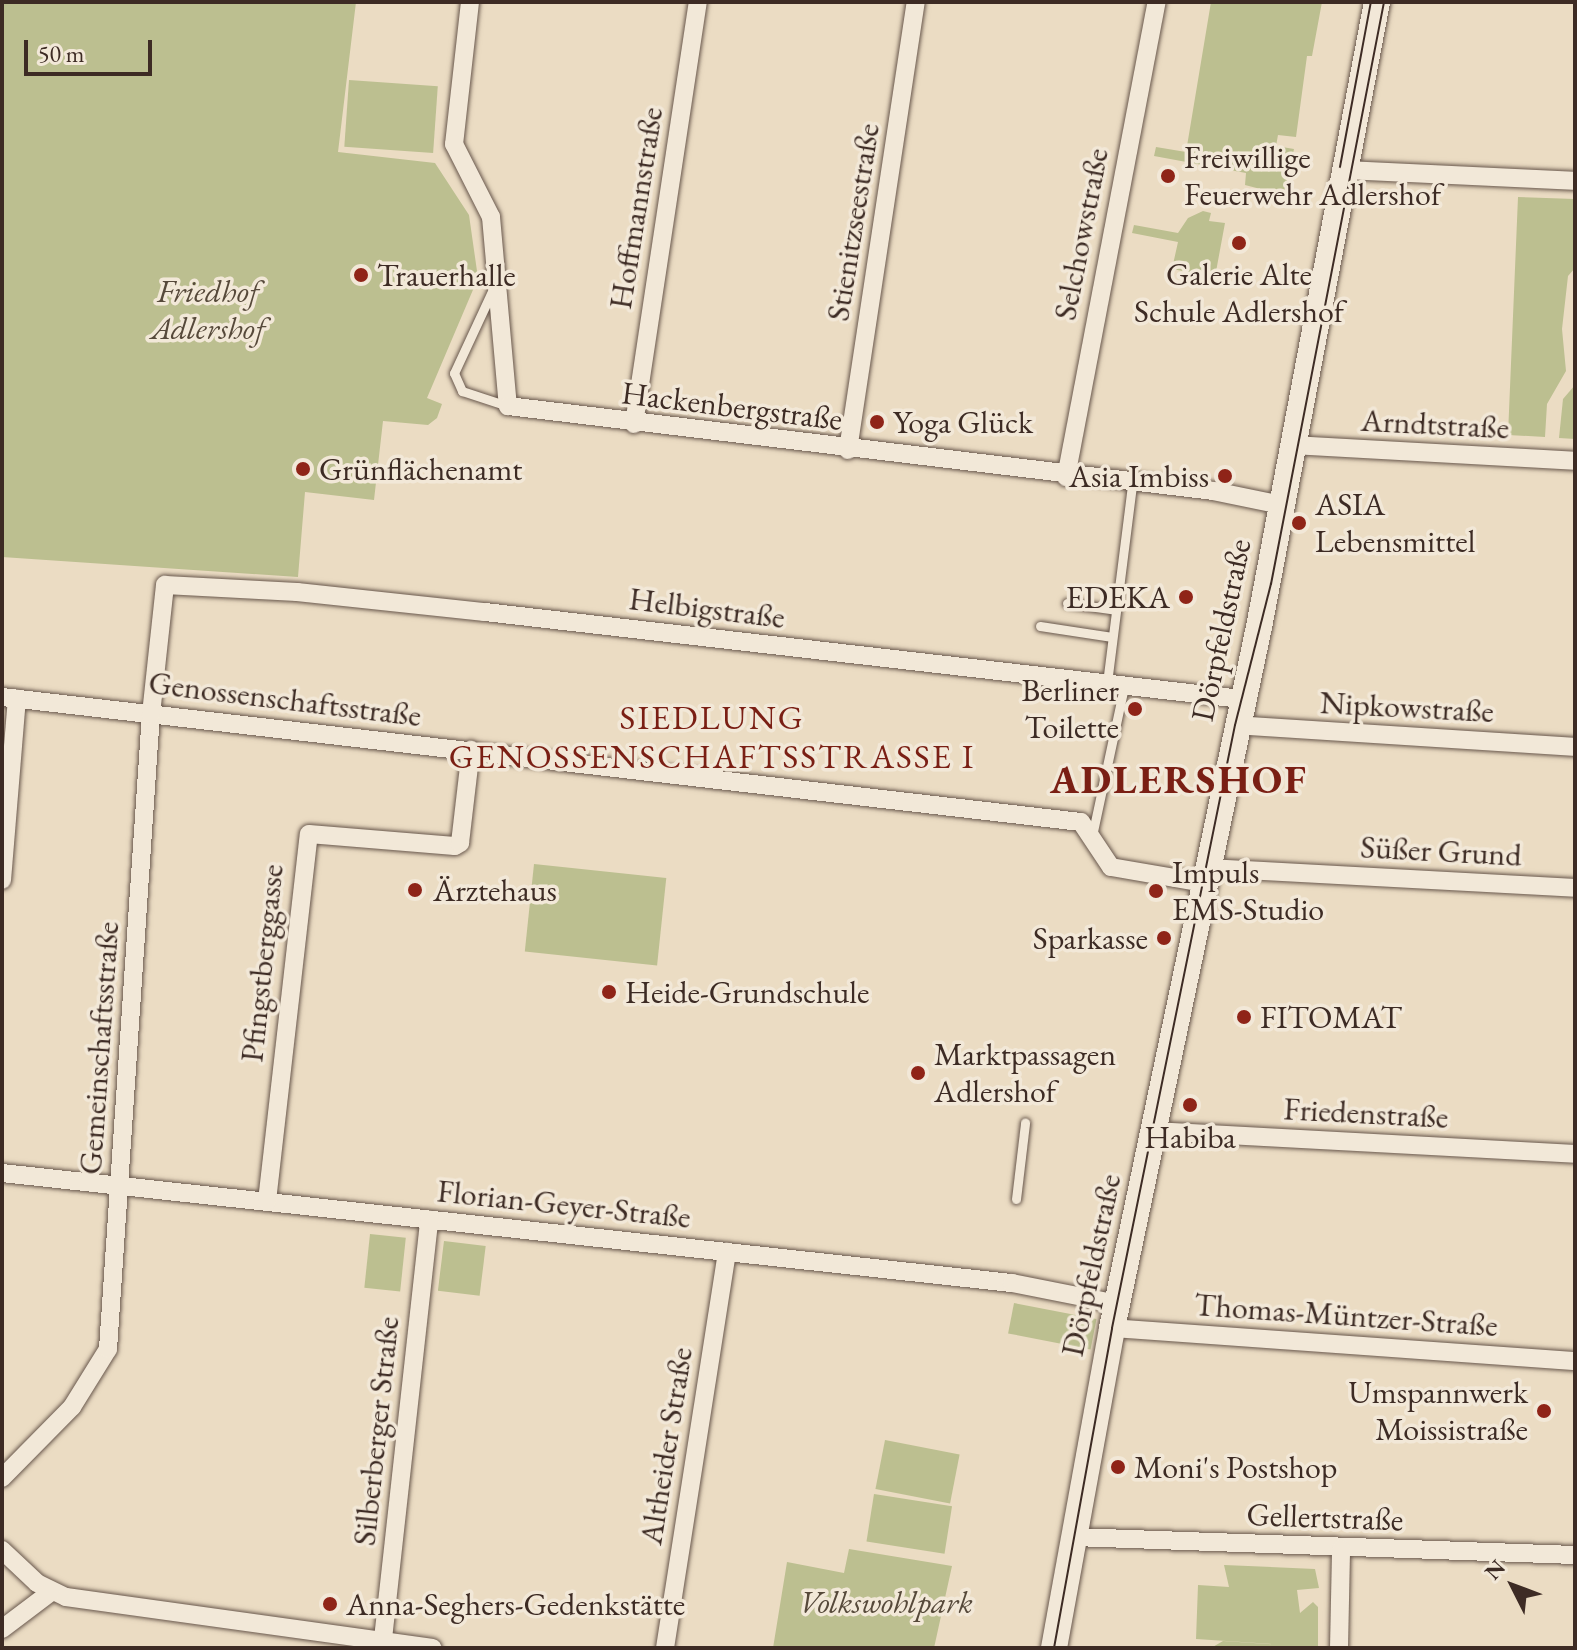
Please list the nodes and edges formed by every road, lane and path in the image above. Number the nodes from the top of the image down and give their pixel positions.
1 (470, 2) edge
2 (698, 2) edge
3 (916, 2) edge
4 (1157, 2) edge
5 (1377, 2) edge
6 (1344, 170) junction
7 (1575, 181) edge
8 (499, 275) junction
9 (508, 406) junction
10 (634, 424) junction
11 (1292, 445) junction
12 (848, 450) junction
13 (1575, 461) edge
14 (1066, 477) junction
15 (1132, 484) junction
16 (1281, 505) junction
17 (165, 585) joint
18 (1067, 603) dead end
19 (1116, 610) junction
20 (1040, 626) dead end
21 (1112, 637) junction
22 (1115, 686) junction
23 (10, 698) edge
24 (1241, 699) junction
25 (151, 714) junction
26 (1235, 725) junction
27 (1575, 747) edge
28 (471, 750) junction
29 (1091, 838) junction
30 (1206, 876) junction
31 (2, 880) edge
32 (1575, 888) edge
33 (1025, 1123) dead end
34 (1153, 1131) junction
35 (1575, 1154) edge
36 (2, 1173) edge
37 (120, 1185) junction
38 (1016, 1199) dead end
39 (267, 1201) junction
40 (429, 1220) junction
41 (727, 1252) junction
42 (1115, 1316) junction
43 (1575, 1361) edge
44 (2, 1478) edge
45 (1074, 1537) junction
46 (1341, 1549) junction
47 (2, 1550) edge
48 (1575, 1555) edge
49 (51, 1592) junction
50 (2, 1629) edge
51 (383, 1644) edge
52 (432, 1648) edge
53 (665, 1648) edge
54 (1054, 1648) edge
55 (1339, 1648) edge

1 - 8 street
2 - 10 street, Hoffmannstraße
3 - 12 street, Stienitzseestraße
4 - 14 street, Selchowstraße
5 - 6 street, Dörpfeldstraße
6 - 7 street
6 - 11 street, Dörpfeldstraße
8 - 9 street
8 - 9 lane
9 - 10 street, Hackenbergstraße
10 - 12 street, Hackenbergstraße
11 - 13 street, Arndtstraße
11 - 16 street, Dörpfeldstraße
12 - 14 street, Hackenbergstraße
14 - 15 street, Hackenbergstraße
15 - 16 street, Hackenbergstraße
15 - 19 lane
16 - 24 street, Dörpfeldstraße
17 - 22 street, Helbigstraße
17 - 25 street, Gemeinschaftsstraße
18 - 19 lane
19 - 21 lane
20 - 21 lane
21 - 22 lane
22 - 24 street, Helbigstraße
22 - 29 lane
23 - 25 street, Genossenschaftsstraße
23 - 31 street
24 - 26 street, Dörpfeldstraße
25 - 28 street, Genossenschaftsstraße
25 - 37 street, Gemeinschaftsstraße
26 - 27 street, Nipkowstraße
26 - 30 street, Dörpfeldstraße
28 - 29 street, Genossenschaftsstraße
28 - 39 street, Pfingstberggasse
29 - 30 street, Genossenschaftsstraße
30 - 32 street, Süßer Grund
30 - 34 street, Dörpfeldstraße
33 - 38 lane
34 - 35 street, Friedenstraße
34 - 42 street, Dörpfeldstraße
36 - 37 street, Florian-Geyer-Straße
37 - 39 street, Florian-Geyer-Straße
37 - 44 street, Gemeinschaftsstraße
39 - 40 street, Florian-Geyer-Straße
40 - 41 street, Florian-Geyer-Straße
40 - 51 street, Silberberger Straße
41 - 42 street, Florian-Geyer-Straße
41 - 53 street, Altheider Straße
42 - 43 street, Thomas-Müntzer-Straße
42 - 45 street, Dörpfeldstraße
45 - 46 street, Gellertstraße
45 - 54 street, Dörpfeldstraße
46 - 48 street, Gellertstraße
46 - 55 street
47 - 49 street
49 - 50 street
49 - 51 street
51 - 52 street

